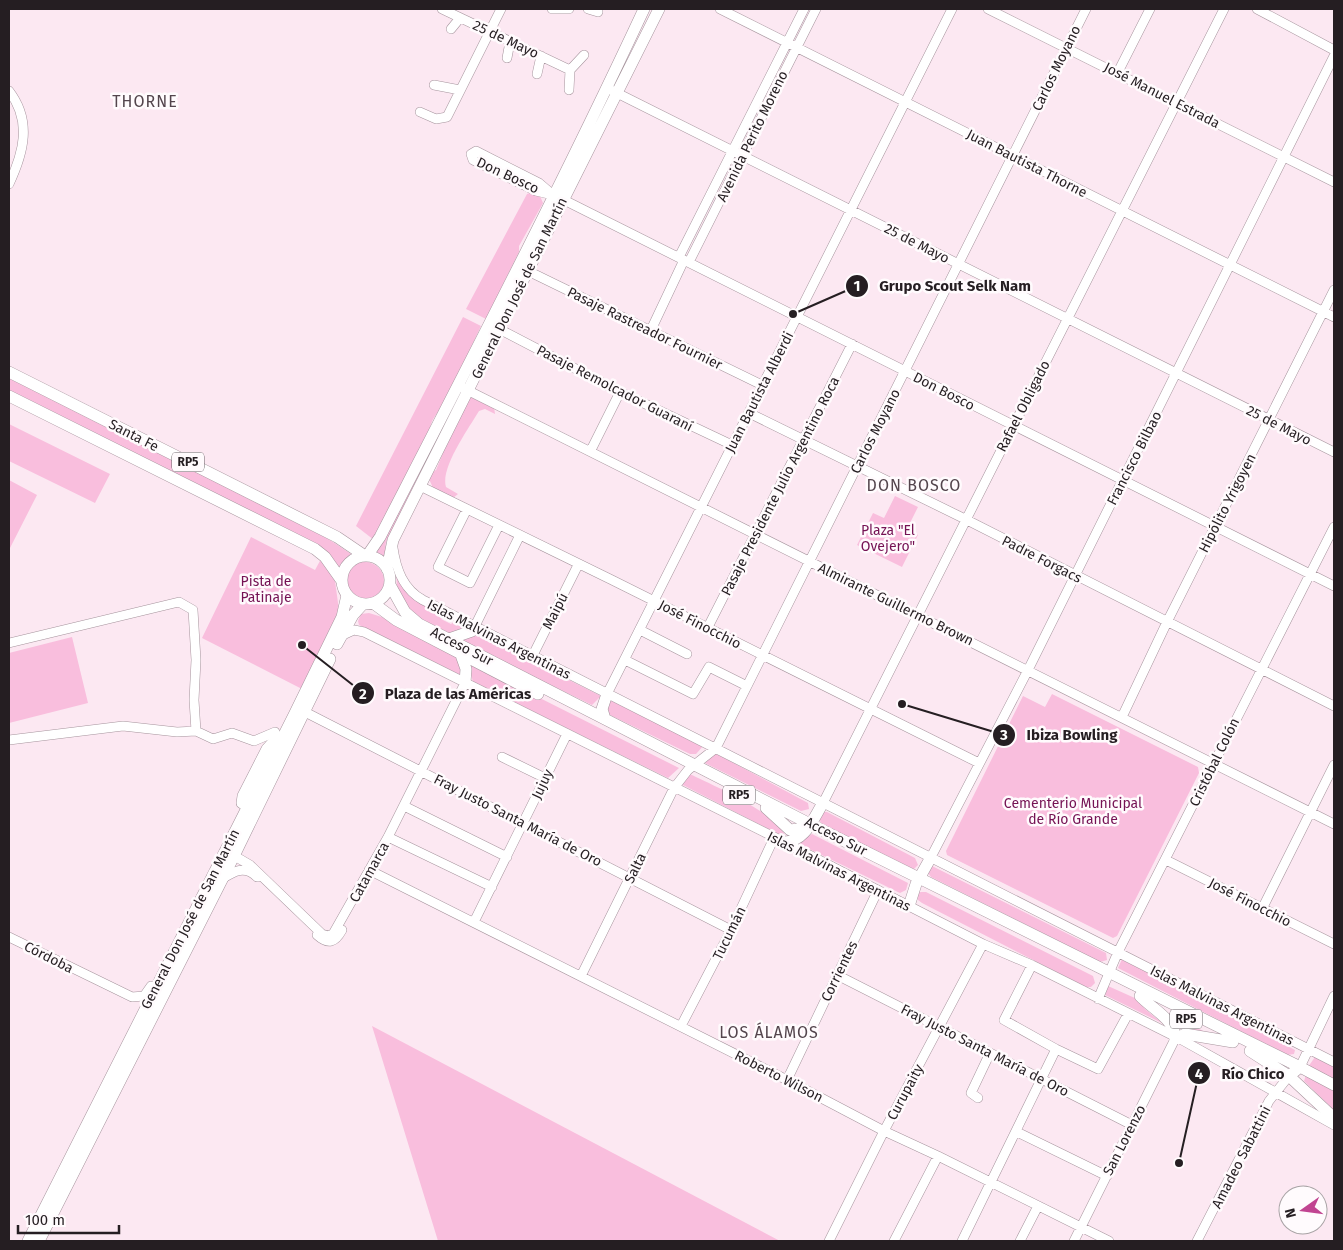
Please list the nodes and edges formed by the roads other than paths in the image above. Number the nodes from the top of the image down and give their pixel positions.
1 (442, 9) edge
2 (501, 9) edge
3 (552, 9) edge
4 (588, 9) edge
5 (644, 9) edge
6 (658, 9) edge
7 (720, 9) edge
8 (804, 9) edge
9 (816, 9) edge
10 (952, 9) edge
11 (988, 9) edge
12 (1086, 9) edge
13 (1150, 9) edge
14 (1224, 9) edge
15 (1257, 9) edge
16 (570, 12) edge
17 (598, 12) dead end
18 (460, 18) junction
19 (451, 29) dead end
20 (489, 31) junction
21 (510, 42) junction
22 (787, 42) junction
23 (796, 47) junction
24 (1067, 48) junction
25 (1334, 50) edge
26 (584, 55) dead end
27 (541, 56) junction
28 (1334, 56) edge
29 (507, 58) dead end
30 (570, 70) junction
31 (1118, 72) junction
32 (537, 74) dead end
33 (434, 85) dead end
34 (460, 90) junction
35 (569, 90) dead end
36 (612, 90) junction
37 (9, 91) edge
38 (906, 102) junction
39 (1175, 102) junction
40 (420, 112) dead end
41 (733, 151) junction
42 (742, 156) junction
43 (1013, 157) junction
44 (1284, 157) junction
45 (1334, 182) edge
46 (9, 184) edge
47 (558, 197) junction
48 (850, 210) junction
49 (1121, 210) junction
50 (684, 260) junction
51 (959, 264) junction
52 (1230, 264) junction
53 (528, 271) junction
54 (1334, 290) edge
55 (1323, 312) junction
56 (797, 316) junction
57 (1334, 317) edge
58 (1067, 318) junction
59 (499, 329) junction
60 (650, 332) junction
61 (852, 344) junction
62 (905, 371) junction
63 (9, 372) edge
64 (1176, 373) junction
65 (762, 385) junction
66 (463, 388) junction
67 (620, 392) junction
68 (9, 396) edge
69 (749, 413) junction
70 (1269, 419) junction
71 (1013, 426) junction
72 (804, 440) junction
73 (732, 445) junction
74 (591, 450) junction
75 (1334, 452) edge
76 (857, 466) junction
77 (1123, 480) junction
78 (420, 486) junction
79 (702, 506) junction
80 (467, 509) junction
81 (965, 519) junction
82 (499, 525) junction
83 (1216, 527) junction
84 (1334, 527) edge
85 (757, 534) junction
86 (520, 535) junction
87 (393, 540) junction
88 (366, 556) junction
89 (809, 561) junction
90 (578, 565) junction
91 (387, 569) junction
92 (1310, 574) junction
93 (1074, 576) junction
94 (342, 581) junction
95 (390, 585) junction
96 (1334, 586) edge
97 (347, 595) junction
98 (655, 601) junction
99 (368, 604) junction
100 (919, 615) junction
101 (1167, 622) junction
102 (475, 626) junction
103 (708, 627) junction
104 (640, 630) junction
105 (340, 636) junction
106 (449, 639) junction
107 (9, 643) edge
108 (688, 654) dead end
109 (460, 655) junction
110 (761, 655) junction
111 (532, 657) junction
112 (624, 660) junction
113 (1260, 669) junction
114 (1028, 670) junction
115 (465, 684) junction
116 (745, 685) junction
117 (607, 694) junction
118 (1334, 706) edge
119 (871, 709) junction
120 (305, 712) junction
121 (1122, 717) junction
122 (605, 719) junction
123 (289, 724) junction
124 (196, 731) junction
125 (566, 734) junction
126 (278, 738) junction
127 (9, 740) edge
128 (716, 748) junction
129 (502, 757) dead end
130 (979, 763) junction
131 (1214, 763) junction
132 (1334, 765) edge
133 (692, 768) junction
134 (422, 770) junction
135 (545, 778) junction
136 (674, 788) junction
137 (823, 803) junction
138 (404, 806) junction
139 (252, 808) junction
140 (1311, 812) junction
141 (524, 823) junction
142 (1334, 824) edge
143 (809, 826) junction
144 (388, 837) junction
145 (779, 840) junction
146 (507, 857) junction
147 (228, 858) junction
148 (930, 859) junction
149 (1166, 860) junction
150 (369, 870) junction
151 (631, 878) junction
152 (222, 879) junction
153 (391, 881) junction
154 (918, 881) junction
155 (492, 887) junction
156 (878, 890) junction
157 (909, 906) junction
158 (1262, 909) junction
159 (474, 922) junction
160 (731, 930) junction
161 (9, 937) edge
162 (331, 939) junction
163 (983, 944) junction
164 (1334, 944) edge
165 (176, 948) junction
166 (1118, 952) junction
167 (1032, 965) junction
168 (837, 975) junction
169 (581, 976) junction
170 (88, 977) junction
171 (1109, 977) junction
172 (1140, 996) junction
173 (1334, 996) edge
174 (1098, 999) junction
175 (159, 1003) junction
176 (146, 1006) junction
177 (1128, 1014) junction
178 (681, 1026) junction
179 (938, 1027) junction
180 (1175, 1039) junction
181 (1232, 1042) junction
182 (1308, 1048) junction
183 (1056, 1049) junction
184 (990, 1053) junction
185 (1334, 1062) edge
186 (1300, 1067) junction
187 (1290, 1076) junction
188 (1042, 1079) junction
189 (787, 1080) junction
190 (1334, 1085) edge
191 (1276, 1092) junction
192 (978, 1098) dead end
193 (1334, 1118) edge
194 (1132, 1125) junction
195 (1334, 1125) edge
196 (884, 1131) junction
197 (1017, 1132) junction
198 (938, 1156) junction
199 (1107, 1176) junction
200 (992, 1183) junction
201 (1038, 1206) junction
202 (1081, 1227) junction
203 (28, 1241) edge
204 (39, 1241) edge
205 (830, 1241) edge
206 (894, 1241) edge
207 (962, 1241) edge
208 (1020, 1241) edge
209 (1074, 1241) edge
210 (1109, 1241) edge
211 (1198, 1241) edge

1 - 18 street, 25 de Mayo
2 - 20 street
3 - 16 street
4 - 17 street
5 - 36 main road, General Don José de San Martín
6 - 36 main road, General Don José de San Martín
7 - 22 street, Juan Bautista Thorne
8 - 22 street, Avenida Perito Moreno
9 - 23 street, Avenida Perito Moreno
10 - 38 street, Juan Bautista Alberdi
11 - 24 street, José Manuel Estrada
12 - 24 street, Carlos Moyano
13 - 31 street
14 - 39 street, Rafael Obligado
15 - 25 street
18 - 19 street
18 - 20 street, 25 de Mayo
20 - 21 street, 25 de Mayo
20 - 34 street
21 - 27 street, 25 de Mayo
21 - 29 street
22 - 23 street, Juan Bautista Thorne
22 - 41 street, Avenida Perito Moreno
23 - 38 street, Juan Bautista Thorne
23 - 42 street, Avenida Perito Moreno
24 - 31 street, José Manuel Estrada
24 - 43 street, Carlos Moyano
26 - 30 street
27 - 30 street, 25 de Mayo
27 - 32 street
28 - 44 street, Francisco Bilbao
30 - 35 street
31 - 39 street, José Manuel Estrada
33 - 34 street
34 - 40 street
36 - 41 street, 25 de Mayo
36 - 47 main road, General Don José de San Martín
37 - 46 street
38 - 43 street, Juan Bautista Thorne
38 - 48 street, Juan Bautista Alberdi
39 - 44 street, José Manuel Estrada
39 - 49 street, Rafael Obligado
41 - 42 street, 25 de Mayo
41 - 50 street, Avenida Perito Moreno
42 - 48 street, 25 de Mayo
42 - 50 street, Avenida Perito Moreno
43 - 49 street, Juan Bautista Thorne
43 - 51 street, Carlos Moyano
44 - 45 street, José Manuel Estrada
44 - 52 street, Francisco Bilbao
47 - 47 street, Don Bosco
47 - 50 street, Don Bosco
47 - 53 main road, General Don José de San Martín
47 - 66 main road, General Don José de San Martín
48 - 51 street, 25 de Mayo
48 - 56 street, Juan Bautista Alberdi
49 - 52 street, Juan Bautista Thorne
49 - 58 street, Rafael Obligado
50 - 56 street, Don Bosco
50 - 60 street, Avenida Perito Moreno
51 - 58 street, 25 de Mayo
51 - 62 street, Carlos Moyano
52 - 55 street, Juan Bautista Thorne
52 - 64 street, Francisco Bilbao
53 - 59 main road, General Don José de San Martín
53 - 60 street, Pasaje Rastreador Fournier
54 - 55 street, Hipólito Yrigoyen
55 - 57 street, Juan Bautista Thorne
55 - 70 street, Hipólito Yrigoyen
56 - 61 street, Don Bosco
56 - 65 street, Juan Bautista Alberdi
58 - 64 street, 25 de Mayo
58 - 71 street, Rafael Obligado
59 - 66 main road, General Don José de San Martín
59 - 67 street, Pasaje Remolcador Guaraní
60 - 65 street, Pasaje Rastreador Fournier
61 - 62 street, Don Bosco
61 - 72 street, Pasaje Presidente Julio Argentino Roca
62 - 71 street, Don Bosco
62 - 76 street, Carlos Moyano
63 - 88 main road, Santa Fe / RP5
64 - 70 street, 25 de Mayo
64 - 77 street, Francisco Bilbao
65 - 69 street, Juan Bautista Alberdi
66 - 74 street, Almirante Guillermo Brown
66 - 78 main road, General Don José de San Martín
66 - 88 main road, General Don José de San Martín
67 - 73 street, Pasaje Remolcador Guaraní
67 - 74 street
68 - 94 main road, Santa Fe / RP5
69 - 72 street, Padre Forgacs
69 - 73 street, Juan Bautista Alberdi
70 - 75 street, 25 de Mayo
70 - 83 street, Hipólito Yrigoyen
71 - 77 street, Don Bosco
71 - 81 street, Rafael Obligado
72 - 76 street, Padre Forgacs
72 - 85 street, Pasaje Presidente Julio Argentino Roca
73 - 79 street, Juan Bautista Alberdi
74 - 79 street, Almirante Guillermo Brown
76 - 81 street, Padre Forgacs
76 - 89 street, Carlos Moyano
77 - 83 street, Don Bosco
77 - 93 street, Francisco Bilbao
78 - 80 street, José Finocchio
78 - 87 main road, General Don José de San Martín
79 - 85 street, Almirante Guillermo Brown
79 - 98 street, Juan Bautista Alberdi
80 - 82 street, José Finocchio
80 - 82 street
81 - 93 street, Padre Forgacs
81 - 100 street, Rafael Obligado
82 - 86 street, José Finocchio
83 - 92 street, Don Bosco
83 - 101 street, Hipólito Yrigoyen
84 - 92 street, Cristóbal Colón
85 - 89 street, Almirante Guillermo Brown
85 - 103 street, Pasaje Presidente Julio Argentino Roca
86 - 90 street, José Finocchio
86 - 102 street
87 - 91 main road, General Don José de San Martín
87 - 102 street, Islas Malvinas Argentinas
88 - 91 main road, RP5
88 - 94 main road
89 - 100 street, Almirante Guillermo Brown
89 - 110 street, Carlos Moyano
90 - 98 street, José Finocchio
90 - 111 street, Maipú
91 - 95 main road, RP5
92 - 96 street, Don Bosco
92 - 113 street, Cristóbal Colón
93 - 101 street, Padre Forgacs
93 - 114 street, Francisco Bilbao
94 - 97 main road, RP5
95 - 99 main road
95 - 106 main road, Acceso Sur / RP5
97 - 99 main road, RP5
97 - 123 main road, General Don José de San Martín
98 - 103 street, José Finocchio
98 - 104 street, Juan Bautista Alberdi
99 - 105 main road, General Don José de San Martín
99 - 109 main road, Acceso Sur / RP5
100 - 114 street, Almirante Guillermo Brown
100 - 119 street, Rafael Obligado
101 - 113 street, Padre Forgacs
101 - 121 street, Hipólito Yrigoyen
102 - 106 main road
102 - 111 street, Islas Malvinas Argentinas
103 - 110 street, José Finocchio
104 - 108 street
104 - 112 street, Juan Bautista Alberdi
105 - 115 street, Islas Malvinas Argentinas
105 - 120 main road, General Don José de San Martín
106 - 122 main road, Acceso Sur / RP5
107 - 124 street
109 - 115 main road
109 - 133 main road, Acceso Sur / RP5
110 - 116 street, Carlos Moyano
110 - 119 street, José Finocchio
111 - 117 street, Islas Malvinas Argentinas
112 - 116 street
112 - 117 street, Juan Bautista Alberdi
113 - 118 street, Padre Forgacs
113 - 131 street, Cristóbal Colón
114 - 121 street, Almirante Guillermo Brown
114 - 130 street, Francisco Bilbao
115 - 125 street, Islas Malvinas Argentinas
115 - 134 street, Catamarca
116 - 128 street, Carlos Moyano
117 - 122 main road
117 - 128 street, Islas Malvinas Argentinas
119 - 130 street, José Finocchio
119 - 137 street, Rafael Obligado
120 - 134 street, Fray Justo Santa María de Oro
120 - 139 main road, General Don José de San Martín
121 - 131 street, Almirante Guillermo Brown
122 - 133 main road, Acceso Sur / RP5
123 - 126 main road
123 - 139 main road, General Don José de San Martín
124 - 126 street
124 - 127 street
125 - 135 street, Jujuy
125 - 136 street, Islas Malvinas Argentinas
126 - 139 main road
128 - 133 street, Carlos Moyano
128 - 137 street, Islas Malvinas Argentinas
129 - 135 street
130 - 148 street, Francisco Bilbao
131 - 140 street, Almirante Guillermo Brown
131 - 149 street, Cristóbal Colón
132 - 140 street
133 - 136 street, Salta
133 - 143 main road, Acceso Sur / RP5
133 - 143 main road, Acceso Sur / RP5
134 - 138 street, Catamarca
134 - 141 street, Fray Justo Santa María de Oro
135 - 141 street, Jujuy
136 - 145 street, Islas Malvinas Argentinas
136 - 151 street, Salta
137 - 143 main road
137 - 148 street, Islas Malvinas Argentinas
138 - 144 street, Catamarca
138 - 146 street
139 - 147 main road, General Don José de San Martín
140 - 142 street, Almirante Guillermo Brown
140 - 158 street
141 - 146 street, Jujuy
141 - 151 street, Fray Justo Santa María de Oro
143 - 145 main road
143 - 154 main road, Acceso Sur / RP5
144 - 150 street, Catamarca
144 - 155 street
145 - 156 street, Islas Malvinas Argentinas
145 - 160 street, Tucumán
146 - 155 street, Jujuy
147 - 152 main road, General Don José de San Martín
147 - 162 street
147 - 165 main road, General Don José de San Martín
148 - 154 main road
148 - 166 street, Islas Malvinas Argentinas
149 - 158 street, José Finocchio
149 - 166 street, Cristóbal Colón
150 - 153 street, Roberto Wilson
150 - 162 street, Catamarca
151 - 160 street, Fray Justo Santa María de Oro
151 - 169 street, Salta
152 - 162 street
152 - 175 main road, General Don José de San Martín
153 - 159 street, Roberto Wilson
153 - 162 street, Catamarca
154 - 157 main road
154 - 171 main road, Acceso Sur / RP5
155 - 159 street, Jujuy
156 - 157 street, Islas Malvinas Argentinas
156 - 168 street, Corrientes
157 - 163 street, Islas Malvinas Argentinas
158 - 164 street, José Finocchio
159 - 169 street, Roberto Wilson
160 - 178 street, Tucumán
161 - 170 street, Córdoba
163 - 167 street, Islas Malvinas Argentinas
163 - 179 street, Curupaity
165 - 170 street, Córdoba
165 - 176 main road, General Don José de San Martín
166 - 171 street, Cristóbal Colón
166 - 182 street, Islas Malvinas Argentinas
167 - 174 street, Islas Malvinas Argentinas
167 - 183 street
168 - 179 street, Fray Justo Santa María de Oro
168 - 189 street, Corrientes
169 - 178 street, Roberto Wilson
170 - 176 street, Córdoba
171 - 172 main road, Acceso Sur / RP5
171 - 174 street, Cristóbal Colón
171 - 186 main road, Acceso Sur / RP5
172 - 180 main road
172 - 181 main road, Acceso Sur / RP5
173 - 182 street
174 - 177 street, Islas Malvinas Argentinas
175 - 176 street
175 - 204 main road, General Don José de San Martín
176 - 203 main road, General Don José de San Martín
177 - 180 street, Islas Malvinas Argentinas
177 - 183 street
178 - 189 street, Roberto Wilson
179 - 184 street, Fray Justo Santa María de Oro
179 - 196 street, Curupaity
180 - 181 main road
180 - 191 street, Islas Malvinas Argentinas
180 - 194 street, San Lorenzo
181 - 187 main road, Acceso Sur / RP5
182 - 185 street, Islas Malvinas Argentinas
182 - 186 street
183 - 188 street
184 - 188 street, Fray Justo Santa María de Oro
184 - 192 street
186 - 187 main road
186 - 190 main road, RP5
187 - 191 street, Amadeo Sabattini
187 - 193 main road, RP5
188 - 194 street, Fray Justo Santa María de Oro
188 - 197 street
189 - 196 street, Roberto Wilson
191 - 195 street, Islas Malvinas Argentinas
191 - 211 street, Amadeo Sabattini
194 - 199 street, San Lorenzo
196 - 198 street, Roberto Wilson
196 - 205 street, Curupaity
197 - 199 street
197 - 200 street
198 - 200 street, Roberto Wilson
198 - 206 street
199 - 202 street, San Lorenzo
200 - 201 street, Roberto Wilson
200 - 207 street
201 - 202 street, Roberto Wilson
201 - 208 street
202 - 209 street, San Lorenzo
202 - 210 street, Roberto Wilson

